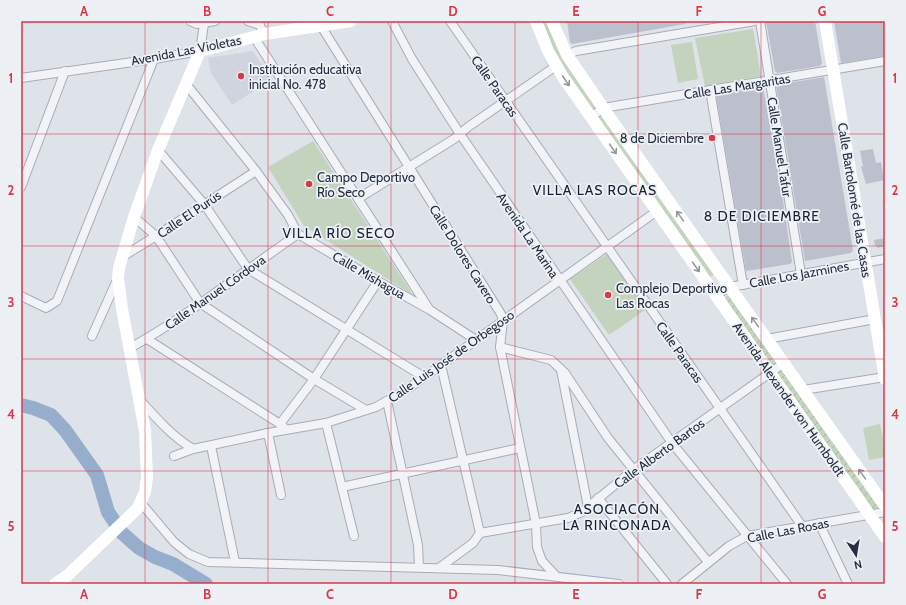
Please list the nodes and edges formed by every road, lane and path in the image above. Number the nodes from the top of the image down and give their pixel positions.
1 (190, 21) edge
2 (215, 21) edge
3 (248, 21) edge
4 (351, 21) edge
5 (392, 21) edge
6 (450, 21) edge
7 (536, 21) edge
8 (552, 21) edge
9 (755, 21) edge
10 (760, 21) edge
11 (825, 21) edge
12 (204, 24) junction
13 (321, 26) junction
14 (259, 29) edge
15 (200, 51) junction
16 (567, 55) junction
17 (154, 59) junction
18 (885, 61) edge
19 (556, 66) junction
20 (833, 70) junction
21 (65, 71) junction
22 (21, 78) edge
23 (769, 80) junction
24 (186, 84) junction
25 (710, 90) junction
26 (505, 101) junction
27 (603, 108) junction
28 (591, 116) junction
29 (460, 134) junction
30 (158, 150) junction
31 (409, 168) junction
32 (256, 171) junction
33 (21, 187) edge
34 (359, 198) junction
35 (204, 204) junction
36 (657, 211) junction
37 (134, 217) junction
38 (298, 234) junction
39 (156, 236) junction
40 (607, 247) junction
41 (122, 257) junction
42 (885, 259) edge
43 (866, 263) junction
44 (248, 269) junction
45 (801, 274) junction
46 (118, 278) junction
47 (378, 281) junction
48 (559, 281) junction
49 (743, 285) junction
50 (730, 287) junction
51 (716, 295) junction
52 (21, 296) edge
53 (200, 303) junction
54 (430, 310) junction
55 (875, 319) junction
56 (503, 321) junction
57 (346, 330) junction
58 (92, 336) dead end
59 (147, 339) junction
60 (767, 339) junction
61 (476, 340) junction
62 (500, 346) junction
63 (130, 348) junction
64 (784, 363) junction
65 (442, 365) junction
66 (560, 369) junction
67 (770, 373) junction
68 (424, 377) junction
69 (885, 378) edge
70 (314, 379) junction
71 (803, 390) junction
72 (139, 398) junction
73 (386, 401) junction
74 (720, 409) junction
75 (366, 410) junction
76 (326, 423) junction
77 (283, 427) junction
78 (268, 432) junction
79 (672, 443) junction
80 (210, 446) junction
81 (520, 448) junction
82 (193, 449) junction
83 (174, 456) dead end
84 (462, 461) junction
85 (633, 470) junction
86 (403, 474) junction
87 (342, 487) junction
88 (281, 495) dead end
89 (598, 498) junction
90 (139, 506) junction
91 (588, 506) junction
92 (885, 506) edge
93 (885, 512) edge
94 (870, 515) junction
95 (819, 523) junction
96 (536, 524) junction
97 (802, 526) junction
98 (480, 533) junction
99 (354, 536) dead end
100 (747, 536) junction
101 (885, 537) edge
102 (235, 562) junction
103 (708, 562) junction
104 (419, 567) junction
105 (439, 568) junction
106 (556, 576) junction
107 (55, 584) edge
108 (619, 584) edge
109 (667, 584) edge
110 (682, 584) edge
111 (787, 584) edge
112 (848, 584) edge

1 - 12 street
2 - 12 street
3 - 14 street
4 - 13 main road, Avenida Las Violetas
5 - 29 street, Avenida La Marina
6 - 26 street, Calle Paracas
7 - 19 main road, Avenida Alexander von Humboldt
8 - 16 main road, Avenida Alexander von Humboldt
9 - 16 street
10 - 23 street, Calle Manuel Tafur
11 - 20 main road, Calle Bartolomé de las Casas
12 - 15 street
13 - 14 main road, Avenida Las Violetas
13 - 31 street, Calle Dolores Cavero
14 - 15 main road, Avenida Las Violetas
14 - 34 street
15 - 17 street, Avenida Las Violetas
15 - 24 main road
16 - 27 main road, Avenida Alexander von Humboldt
17 - 21 street, Avenida Las Violetas
17 - 52 street
18 - 20 street, Calle Las Margaritas
19 - 26 street
19 -> 28 main road, Avenida Alexander von Humboldt
20 - 23 street, Calle Las Margaritas
20 - 43 main road, Calle Bartolomé de las Casas
21 - 22 street, Avenida Las Violetas
21 - 33 street
23 - 25 street, Calle Las Margaritas
23 - 45 street, Calle Manuel Tafur
24 - 30 main road
24 - 32 street
25 - 27 street, Calle Las Margaritas
25 - 49 street
26 - 29 street
26 - 40 street, Calle Paracas
27 - 28 street, Calle Las Margaritas
50 -> 27 main road, Avenida Alexander von Humboldt
28 -> 36 main road, Avenida Alexander von Humboldt
29 - 31 street
29 - 48 street, Avenida La Marina
30 - 35 street
30 - 37 main road
31 - 34 street
31 - 56 street, Calle Dolores Cavero
32 - 35 street, Calle El Purús
32 - 38 street
34 - 54 street
35 - 39 street, Calle El Purús
35 - 44 street
36 - 40 street, Calle Luis José de Orbegoso
36 -> 51 main road, Avenida Alexander von Humboldt
37 - 39 street
37 - 41 main road
38 - 44 street, Calle Manuel Córdova
38 - 47 street, Calle Mishagua
39 - 41 street, Calle El Purús
39 - 53 street
40 - 48 street, Calle Luis José de Orbegoso
40 - 74 street, Calle Paracas
41 - 46 main road
42 - 43 street, Calle Los Jazmines
43 - 45 street, Calle Los Jazmines
43 - 55 main road, Calle Bartolomé de las Casas
44 - 53 street, Calle Manuel Córdova
44 - 57 street
45 - 49 street, Calle Los Jazmines
46 - 58 street
46 - 63 main road
47 - 54 street, Calle Mishagua
47 - 57 street
48 - 56 street, Calle Luis José de Orbegoso
48 - 79 street, Avenida La Marina
49 - 50 street, Calle Los Jazmines
50 - 51 street, Calle Los Jazmines
60 -> 50 main road, Avenida Alexander von Humboldt
51 - 67 main road, Avenida Alexander von Humboldt
53 - 59 street, Calle Manuel Córdova
53 - 70 street
54 - 61 street, Calle Mishagua
55 - 60 street
55 - 69 main road, Calle Bartolomé de las Casas
56 - 61 street, Calle Luis José de Orbegoso
56 - 62 street
57 - 68 street
57 - 70 street
59 - 63 street, Calle Manuel Córdova
59 - 77 street
60 - 64 main road, Avenida Alexander von Humboldt
61 - 65 street, Calle Luis José de Orbegoso
62 - 66 street
62 - 81 street
63 - 72 main road
64 - 67 street, Calle Alberto Bartos
64 - 71 main road, Avenida Alexander von Humboldt
65 - 68 street, Calle Luis José de Orbegoso
65 - 84 street
66 - 85 street
66 - 91 street
67 - 74 street, Calle Alberto Bartos
67 - 94 main road, Avenida Alexander von Humboldt
68 - 73 street, Calle Luis José de Orbegoso
69 - 71 street
70 - 75 street
70 - 77 street
92 -> 71 main road, Avenida Alexander von Humboldt
72 - 82 street
72 - 90 main road
73 - 75 street, Calle Luis José de Orbegoso
73 - 86 street
74 - 79 street, Calle Alberto Bartos
74 - 97 street, Calle Paracas
75 - 76 street, Calle Luis José de Orbegoso
76 - 77 street, Calle Luis José de Orbegoso
76 - 87 street
77 - 78 street, Calle Luis José de Orbegoso
78 - 80 street, Calle Luis José de Orbegoso
78 - 88 street
79 - 85 street, Calle Alberto Bartos
79 - 100 street
80 - 82 street, Calle Luis José de Orbegoso
80 - 102 street
81 - 84 street
81 - 96 street
82 - 83 street, Calle Luis José de Orbegoso
84 - 86 street
84 - 98 street
85 - 89 street, Calle Alberto Bartos
85 - 103 street
86 - 87 street
86 - 104 street
87 - 99 street
89 - 91 street, Calle Alberto Bartos
89 - 109 street
90 - 102 street
90 - 107 main road
91 - 96 street, Calle Alberto Bartos
93 - 94 street, Calle Las Rosas
94 - 95 street, Calle Las Rosas
94 - 101 main road, Avenida Alexander von Humboldt
95 - 97 street, Calle Las Rosas
95 - 112 street
96 - 98 street, Calle Alberto Bartos
96 - 106 street
97 - 100 street, Calle Las Rosas
98 - 105 street
100 - 103 street, Calle Las Rosas
100 - 111 street
102 - 104 street
103 - 110 street, Calle Las Rosas
104 - 105 street
105 - 106 street
106 - 108 street

